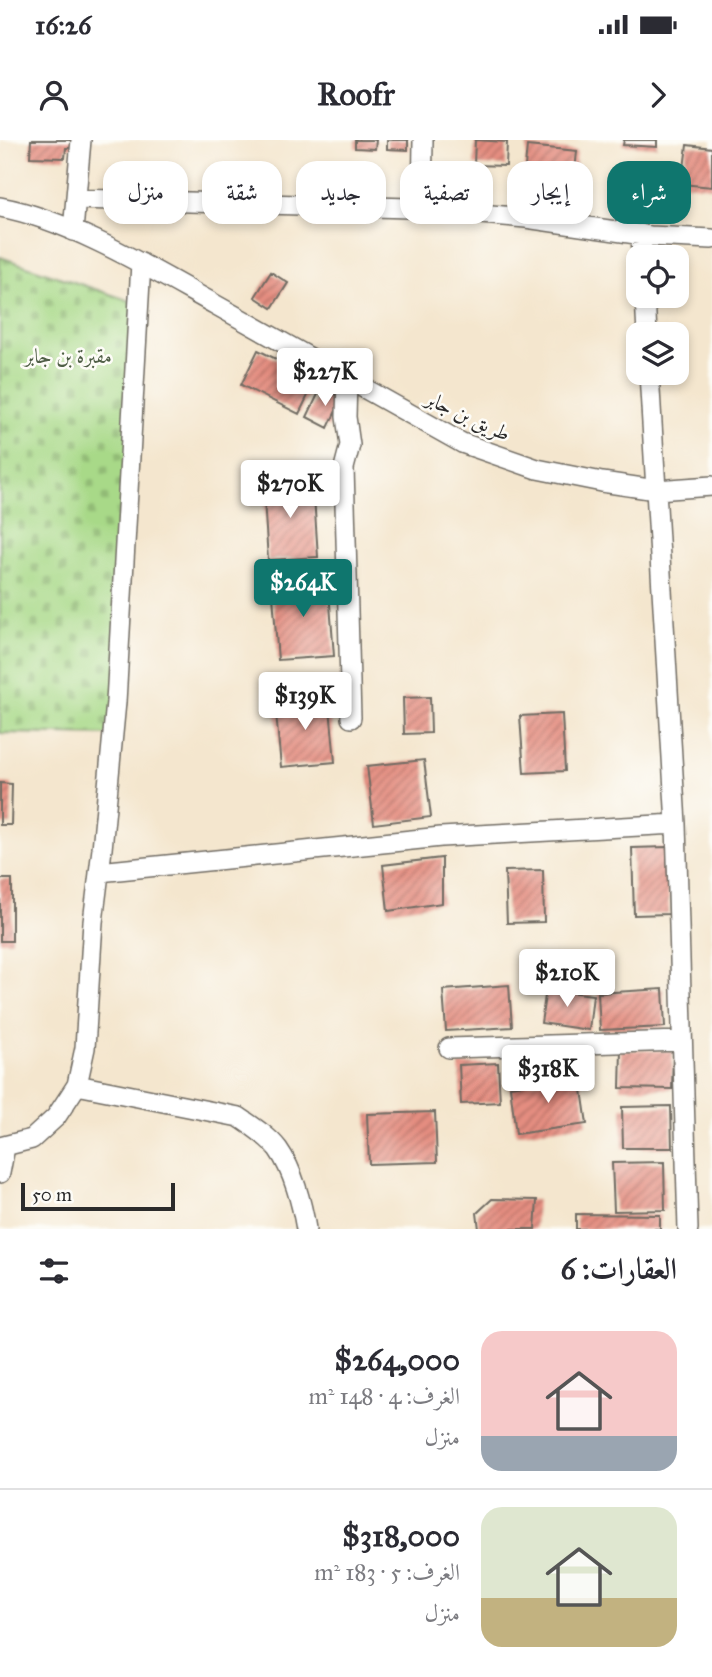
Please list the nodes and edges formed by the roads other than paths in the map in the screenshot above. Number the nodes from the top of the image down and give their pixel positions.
1 (81, 140) edge
2 (423, 140) edge
3 (423, 161) edge
4 (76, 199) junction
5 (0, 207) edge
6 (400, 208) edge
7 (493, 215) edge
8 (73, 231) junction
9 (641, 234) junction
10 (712, 239) edge
11 (641, 245) edge
12 (141, 263) junction
13 (347, 379) junction
14 (650, 385) edge
15 (712, 486) edge
16 (656, 490) junction
17 (351, 718) dead end
18 (676, 824) junction
19 (99, 872) junction
20 (682, 1041) junction
21 (449, 1048) dead end
22 (77, 1085) junction
23 (2, 1147) edge
24 (0, 1173) edge
25 (306, 1229) edge
26 (688, 1229) edge

1 - 4 street
2 - 3 street
4 - 6 street
4 - 8 street
5 - 8 street, طريق بن جابر
7 - 9 street
8 - 12 street, طريق بن جابر
9 - 10 street
9 - 11 street
12 - 13 street, طريق بن جابر
12 - 19 street
13 - 16 street, طريق بن جابر
13 - 17 street
14 - 16 street
15 - 16 street, طريق بن جابر
16 - 18 street
18 - 19 street
18 - 20 street
19 - 22 street
20 - 21 street
20 - 26 street
22 - 23 street
22 - 25 street
23 - 24 street

